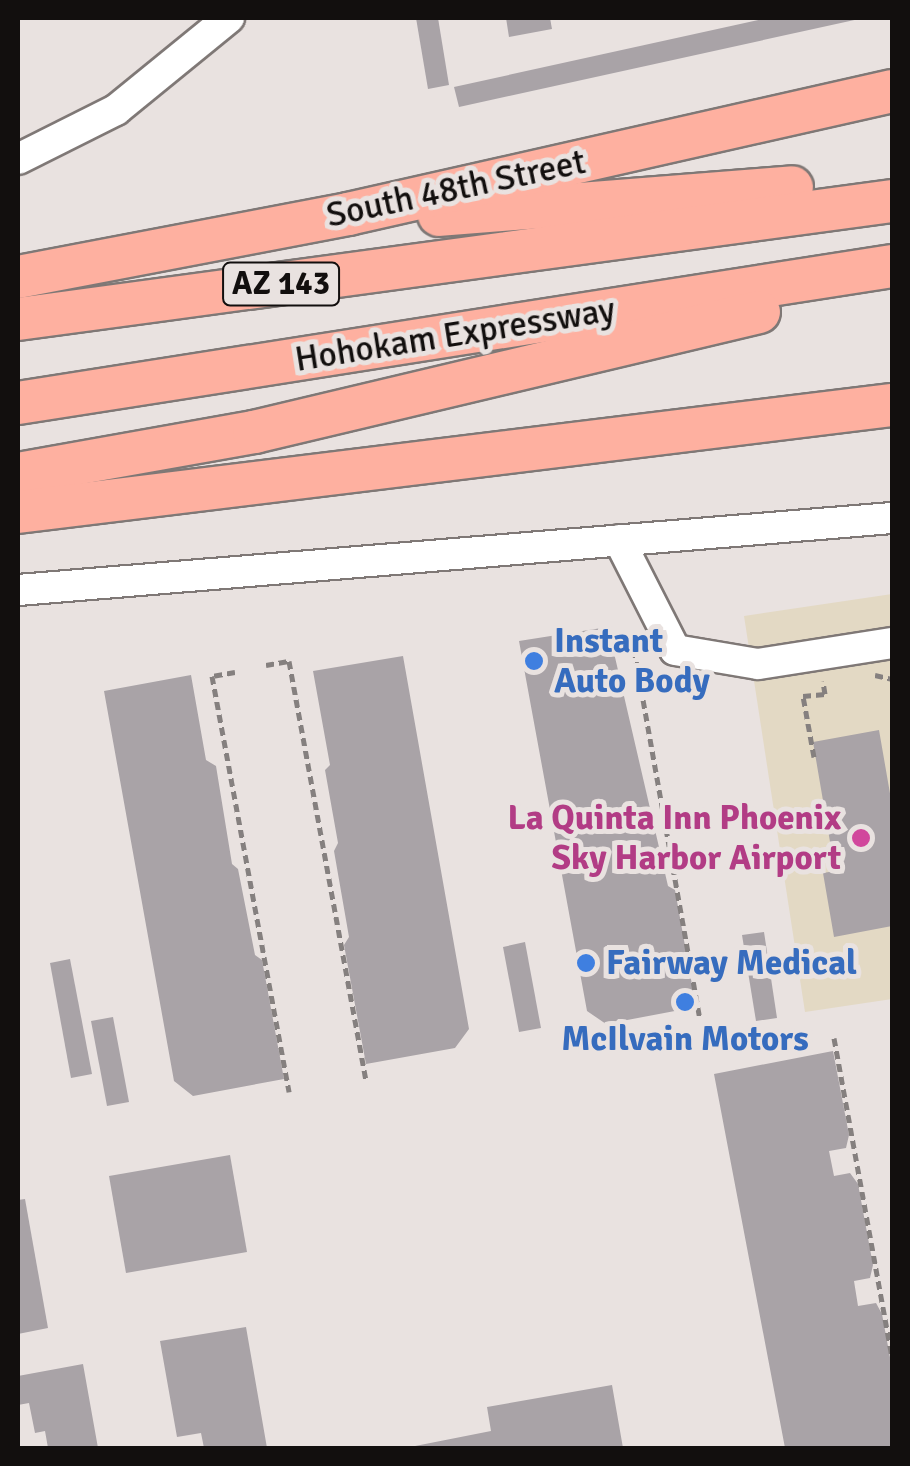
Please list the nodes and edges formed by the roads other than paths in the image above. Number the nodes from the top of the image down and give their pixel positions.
1 (229, 18) edge
2 (892, 91) edge
3 (18, 158) edge
4 (892, 178) edge
5 (892, 201) edge
6 (348, 214) junction
7 (892, 266) edge
8 (18, 278) edge
9 (806, 279) junction
10 (18, 319) edge
11 (18, 403) edge
12 (892, 406) edge
13 (18, 474) edge
14 (18, 512) edge
15 (892, 518) edge
16 (619, 540) junction
17 (18, 590) edge
18 (892, 643) edge

1 - 3 street
2 - 6 highway, South 48th Street
4 - 6 highway
5 - 10 highway, Hohokam Expressway / AZ 143
6 - 8 highway, South 48th Street
7 - 9 highway, Hohokam Expressway / AZ 143
9 - 11 highway, Hohokam Expressway / AZ 143
9 - 13 highway
12 - 14 highway
15 - 16 street
16 - 17 street
16 - 18 street

